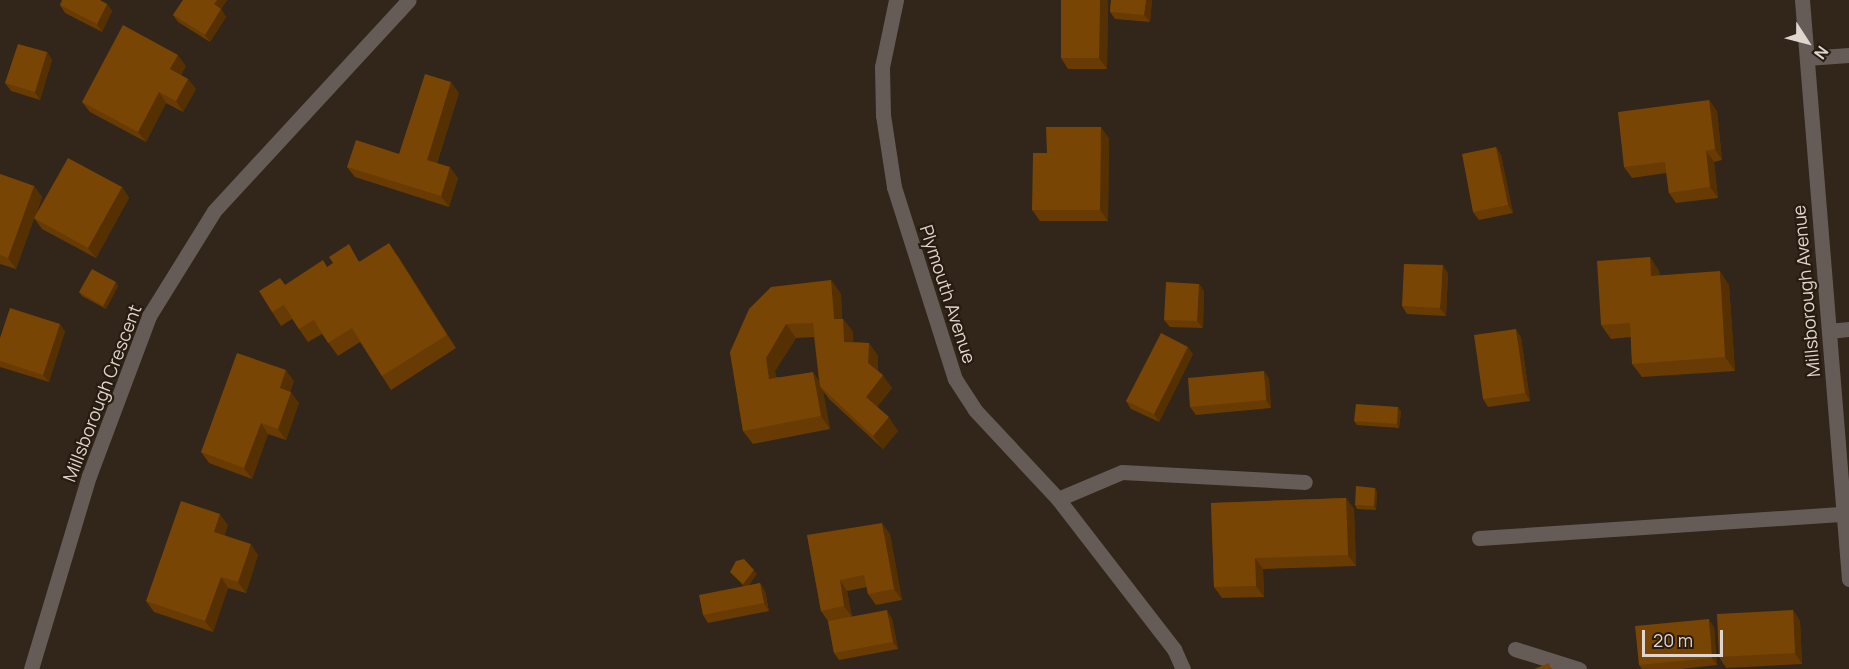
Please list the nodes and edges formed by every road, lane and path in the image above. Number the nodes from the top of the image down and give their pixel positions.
1 (409, 0) edge
2 (896, 0) edge
3 (1802, 0) edge
4 (1849, 55) edge
5 (1807, 58) junction
6 (1849, 329) edge
7 (1829, 332) junction
8 (1305, 482) dead end
9 (1058, 499) junction
10 (1844, 514) junction
11 (1479, 538) dead end
12 (1849, 579) edge
13 (1515, 649) dead end
14 (31, 669) edge
15 (1183, 669) edge
16 (1579, 669) edge

1 - 14 street, Millsborough Crescent
2 - 9 street, Plymouth Avenue
3 - 5 street, Millsborough Avenue
4 - 5 street
5 - 7 street, Millsborough Avenue
6 - 7 street
7 - 10 street, Millsborough Avenue
8 - 9 street
9 - 15 street, Plymouth Avenue
10 - 11 street
10 - 12 street, Millsborough Avenue
13 - 16 street

